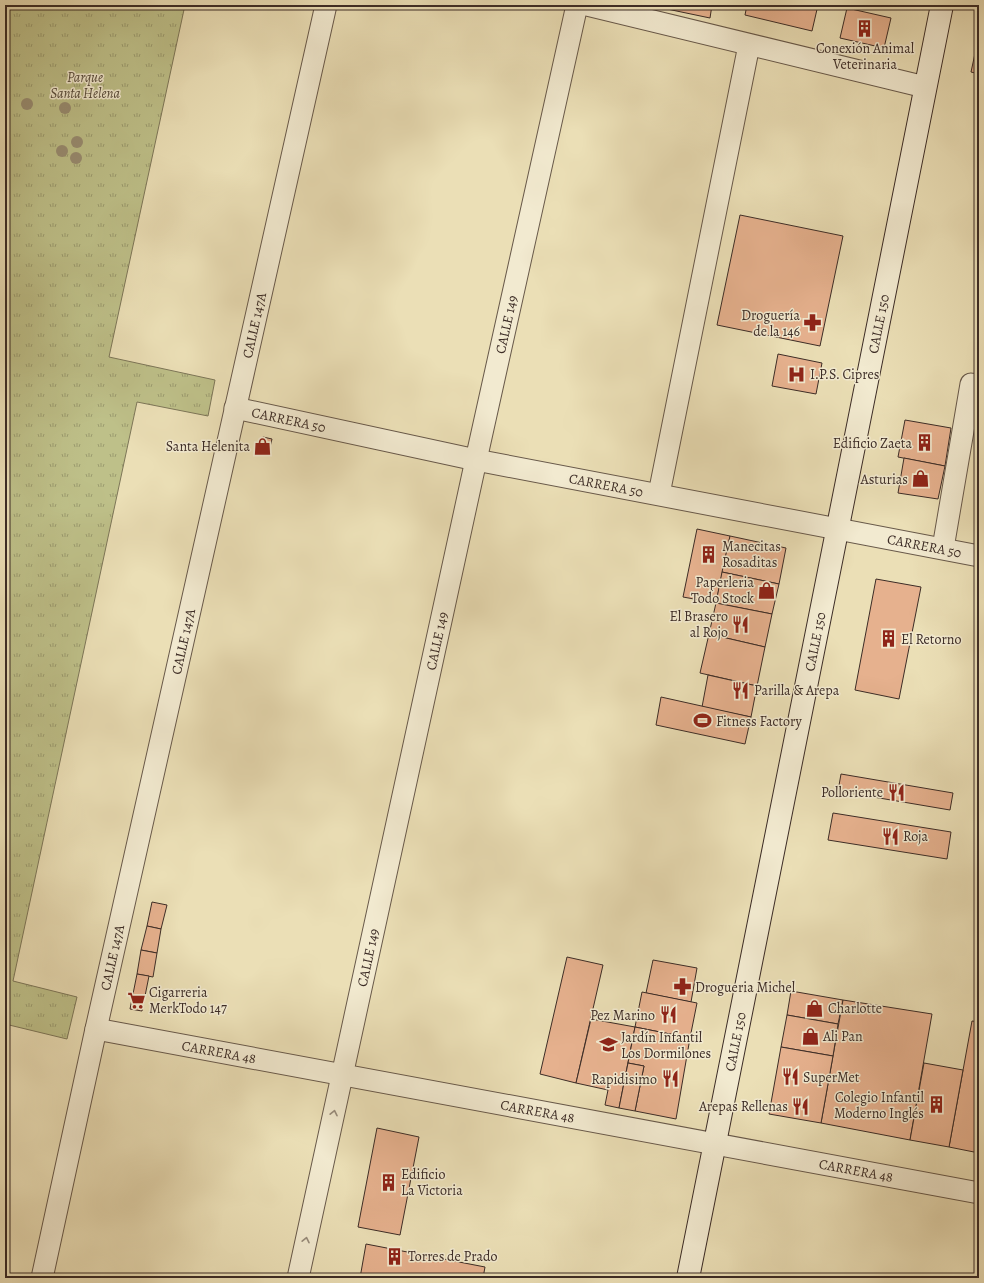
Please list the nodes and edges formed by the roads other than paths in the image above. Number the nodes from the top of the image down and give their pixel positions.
1 (326, 5) edge
2 (577, 5) edge
3 (587, 5) edge
4 (942, 5) edge
5 (749, 45) junction
6 (925, 87) junction
7 (979, 386) edge
8 (235, 408) junction
9 (476, 460) junction
10 (659, 494) junction
11 (838, 529) junction
12 (943, 548) junction
13 (979, 556) edge
14 (96, 1028) junction
15 (342, 1074) junction
16 (715, 1144) junction
17 (979, 1193) edge
18 (42, 1278) edge
19 (298, 1278) edge
20 (688, 1278) edge

1 - 8 street, CALLE 147A
2 - 9 street, CALLE 149
3 - 5 street
4 - 6 street, CALLE 150
5 - 6 street
5 - 10 street
6 - 11 street, CALLE 150
7 - 12 street
8 - 9 street, CARRERA 50
8 - 14 street, CALLE 147A
9 - 10 street, CARRERA 50
9 - 15 street, CALLE 149
10 - 11 street, CARRERA 50
11 - 12 street, CARRERA 50
11 - 16 street, CALLE 150
12 - 13 street, CARRERA 50
14 - 15 street, CARRERA 48
14 - 18 street, CALLE 147A
15 - 16 street, CARRERA 48
19 -> 15 street, CALLE 149
16 - 17 street, CARRERA 48
16 - 20 street, CALLE 150

